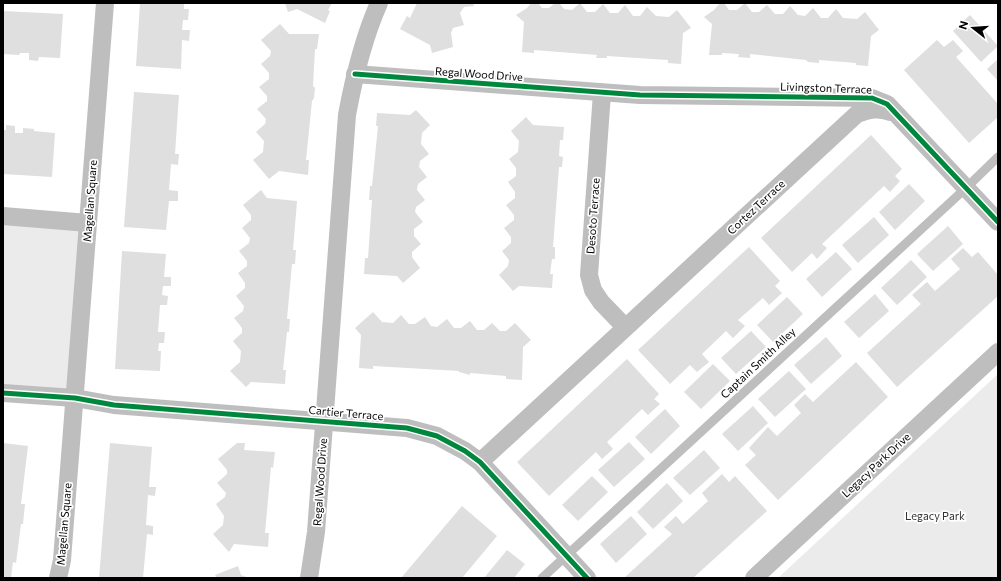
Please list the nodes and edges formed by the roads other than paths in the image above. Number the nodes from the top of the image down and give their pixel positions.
1 (105, 3) edge
2 (379, 3) edge
3 (355, 74) junction
4 (602, 92) junction
5 (896, 114) junction
6 (998, 157) edge
7 (966, 188) junction
8 (3, 216) edge
9 (998, 222) edge
10 (88, 223) junction
11 (625, 327) junction
12 (998, 352) edge
13 (3, 393) edge
14 (75, 398) junction
15 (324, 421) junction
16 (480, 462) junction
17 (567, 556) junction
18 (58, 578) edge
19 (309, 578) edge
20 (542, 578) edge
21 (587, 578) edge
22 (754, 578) edge

1 - 10 street, Magellan Square
2 - 3 street, Regal Wood Drive
3 - 4 street, Regal Wood Drive
3 - 15 street, Regal Wood Drive
4 - 5 street, Livingston Terrace
4 - 11 street, Desoto Terrace
5 - 7 street, Livingston Terrace
5 - 11 street, Cortez Terrace
6 - 7 lane, Captain Smith Alley
7 - 9 street, Livingston Terrace
7 - 17 lane, Captain Smith Alley
8 - 10 street
10 - 14 street, Magellan Square
11 - 16 street
12 - 22 street, Legacy Park Drive
13 - 14 street
14 - 15 street, Cartier Terrace
14 - 18 street, Magellan Square
15 - 16 street, Cartier Terrace
15 - 19 street, Regal Wood Drive
16 - 17 street, Cartier Terrace
17 - 20 lane, Captain Smith Alley
17 - 21 street

